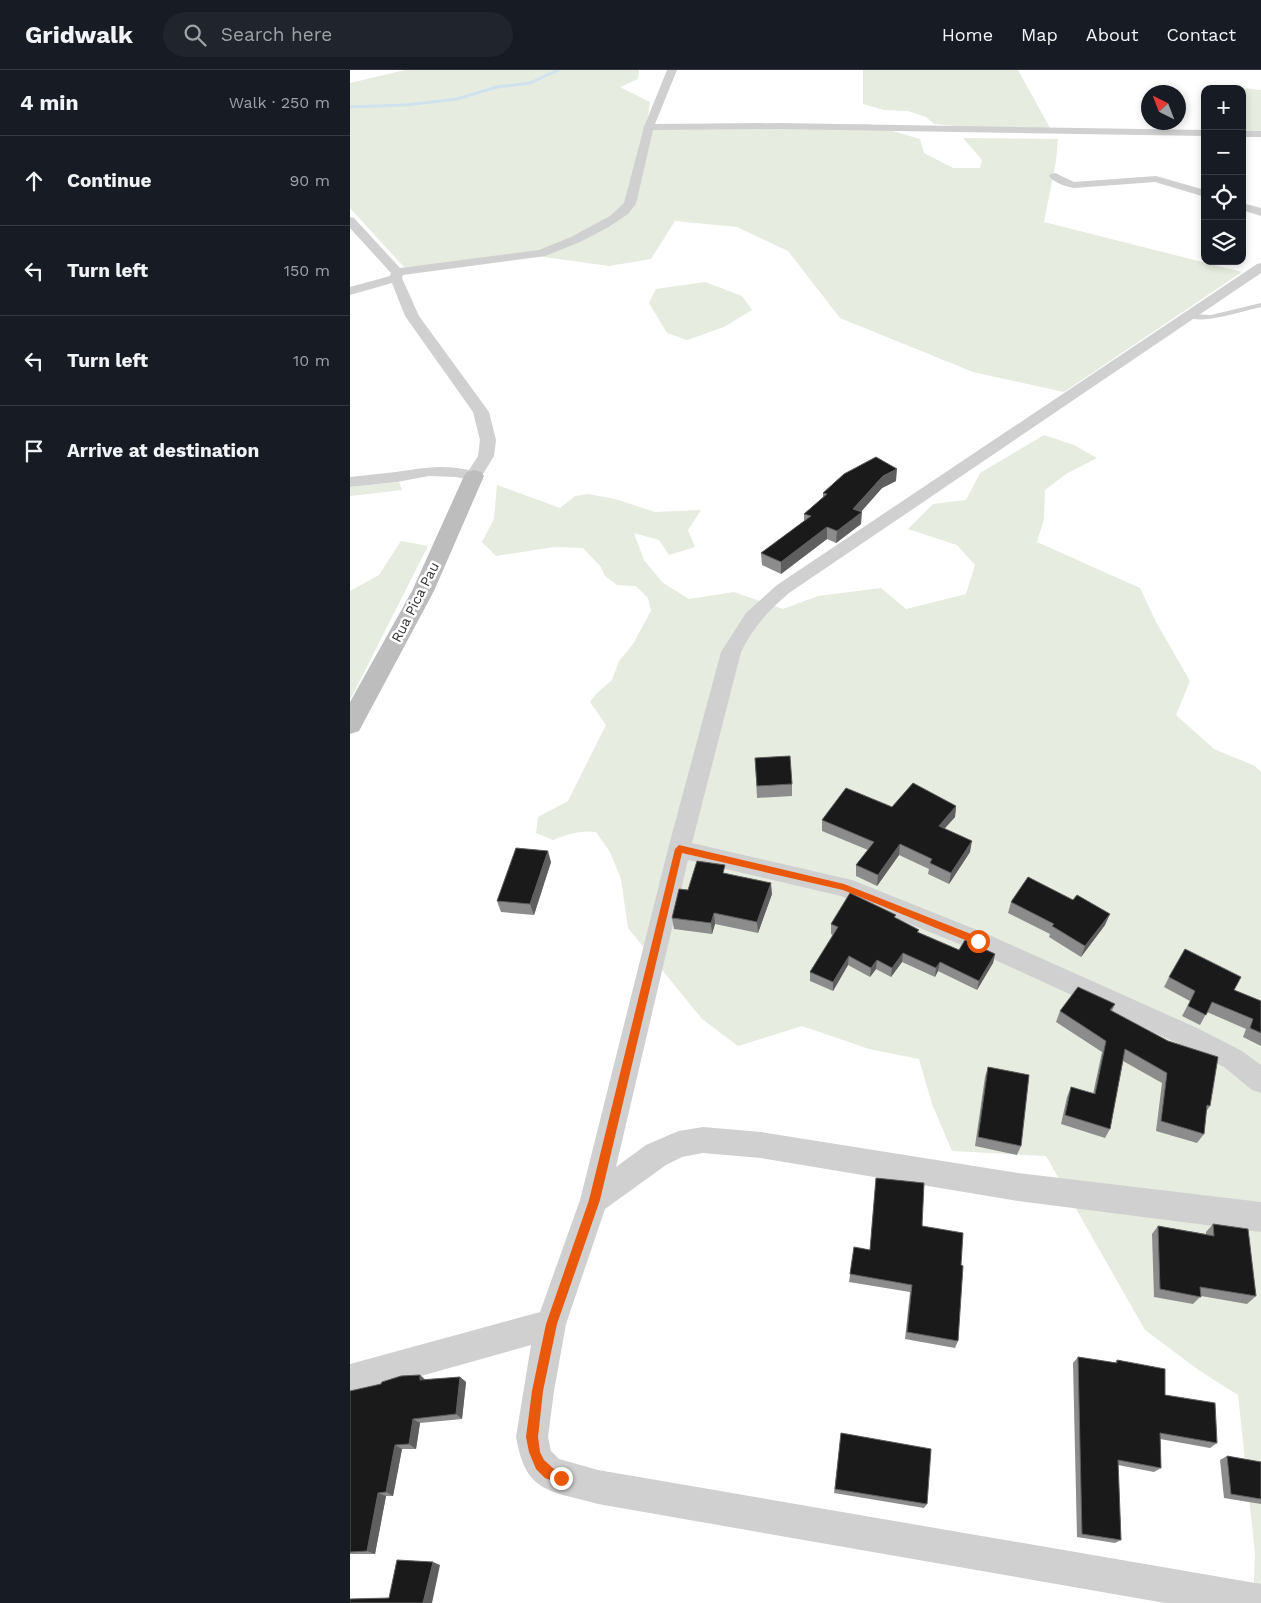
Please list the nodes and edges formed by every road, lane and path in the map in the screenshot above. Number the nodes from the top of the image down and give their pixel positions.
1 (672, 70) edge
2 (649, 127) junction
3 (1201, 133) edge
4 (1246, 134) edge
5 (1261, 134) edge
6 (1055, 176) dead end
7 (1201, 193) edge
8 (1246, 207) edge
9 (1261, 212) edge
10 (350, 220) edge
11 (1261, 267) edge
12 (397, 275) junction
13 (350, 291) edge
14 (1261, 305) edge
15 (1188, 316) junction
16 (474, 476) junction
17 (350, 482) edge
18 (350, 725) edge
19 (679, 849) junction
20 (1261, 1081) edge
21 (594, 1200) junction
22 (1261, 1217) edge
23 (551, 1324) junction
24 (350, 1380) edge
25 (1261, 1602) edge

1 - 2 street
2 - 3 street
2 - 12 street
4 - 5 street
6 - 7 street
8 - 9 street
10 - 12 street
11 - 15 street
12 - 13 street
12 - 16 street
14 - 15 lane
15 - 19 street
16 - 17 street
16 - 18 street, Rua Pica Pau
19 - 20 street
19 - 21 street
21 - 22 street
21 - 23 street
23 - 24 street
23 - 25 street

